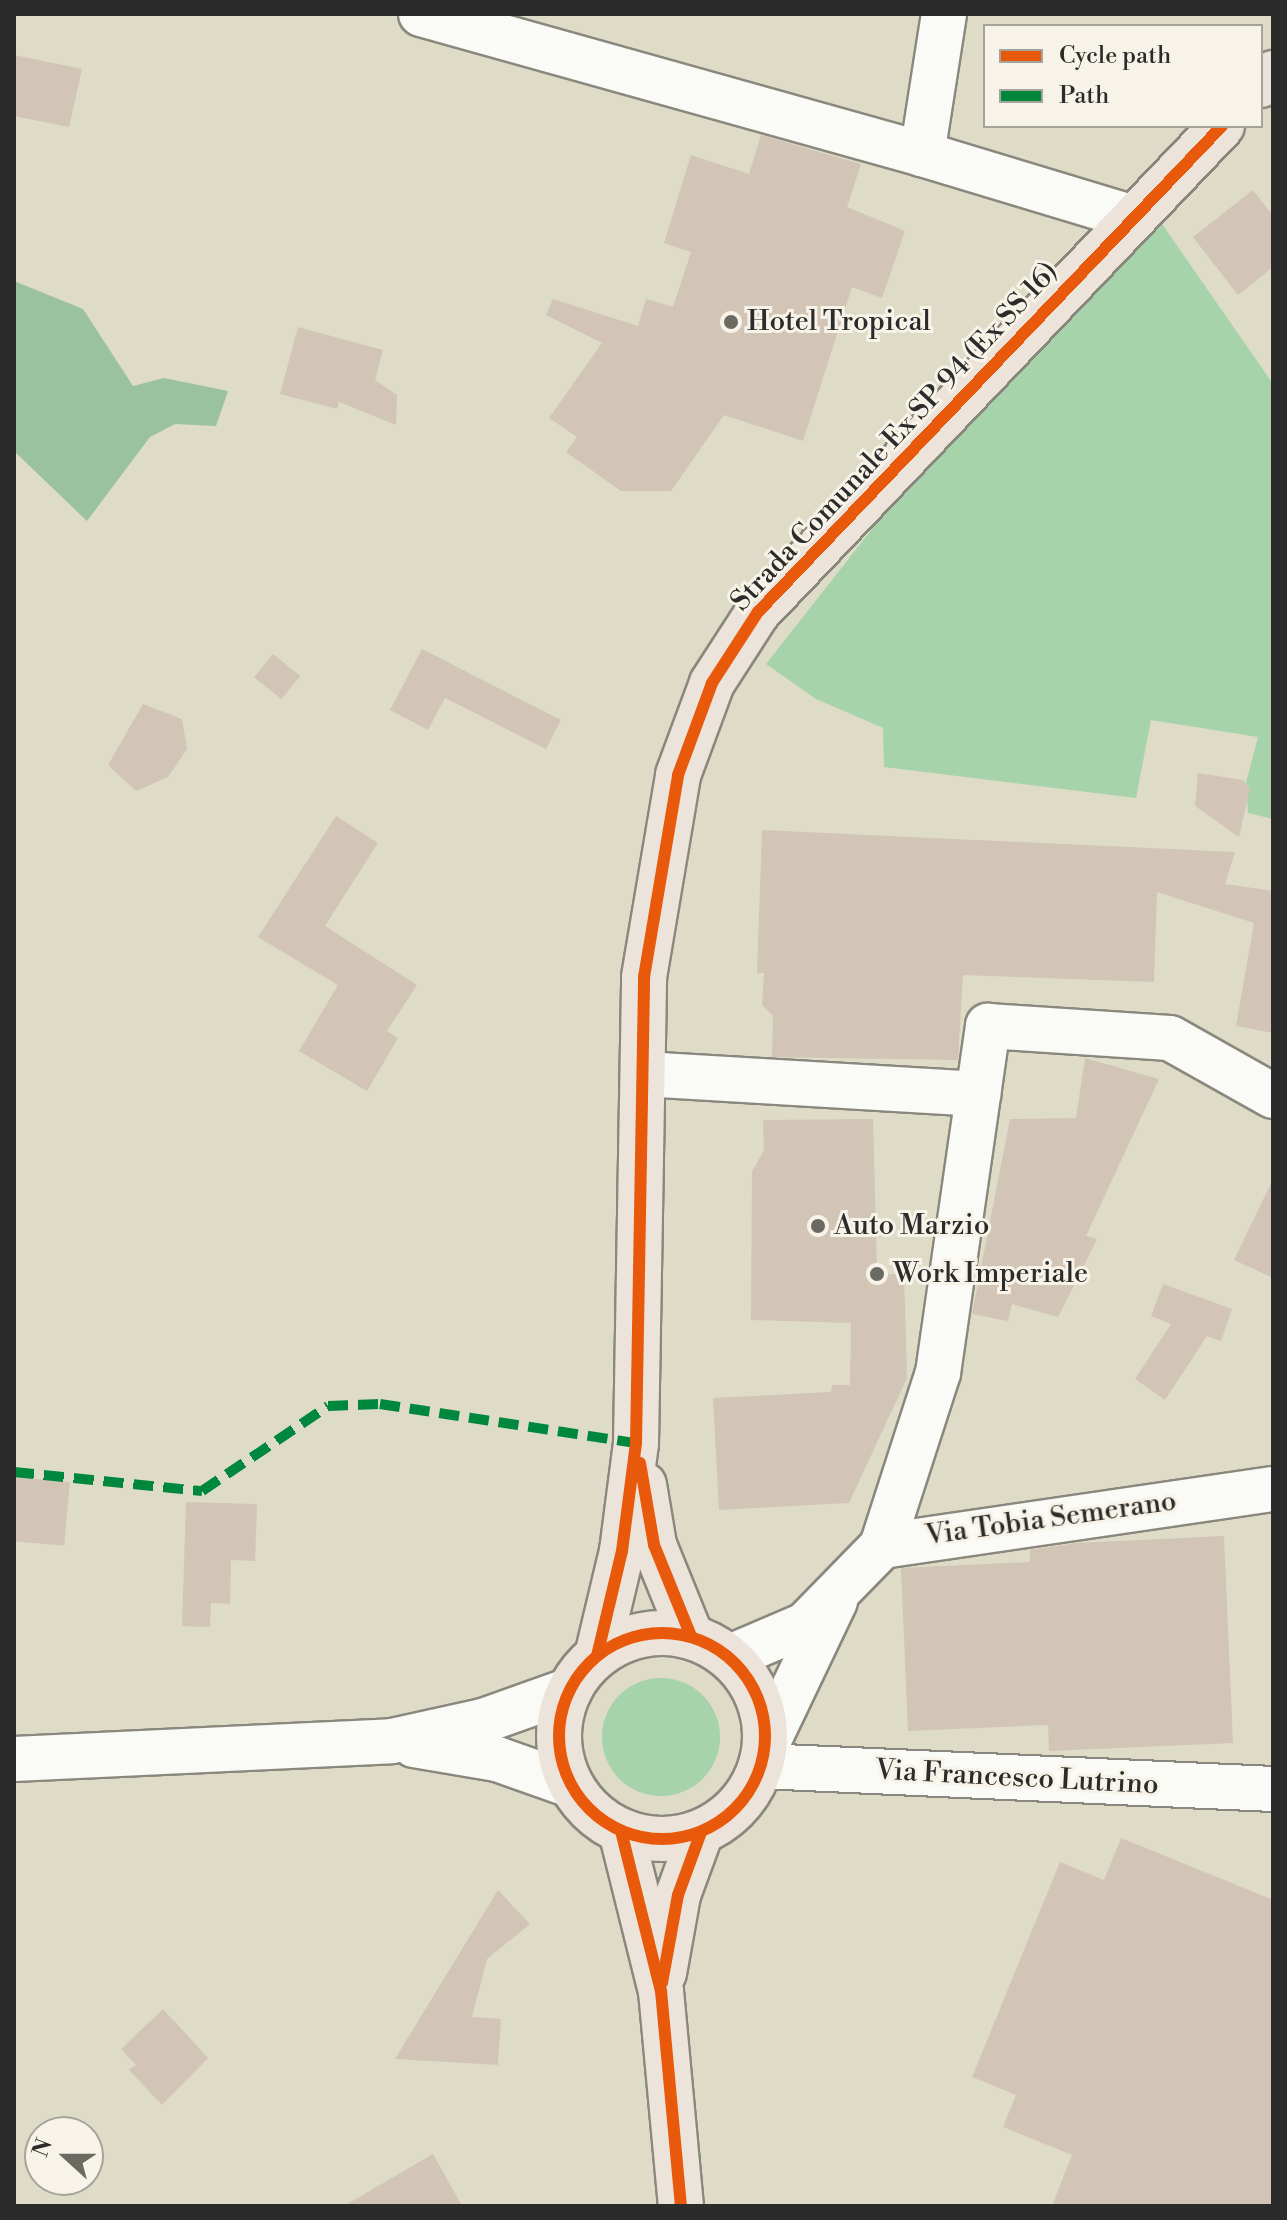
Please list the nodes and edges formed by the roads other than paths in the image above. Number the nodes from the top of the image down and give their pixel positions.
1 (421, 14) edge
2 (944, 14) edge
3 (1220, 128) edge
4 (922, 154) junction
5 (1134, 218) junction
6 (644, 1074) junction
7 (978, 1094) junction
8 (1273, 1096) edge
9 (636, 1443) junction
10 (1273, 1489) edge
11 (882, 1546) junction
12 (843, 1581) junction
13 (691, 1636) junction
14 (597, 1656) junction
15 (730, 1657) junction
16 (570, 1690) junction
17 (392, 1741) junction
18 (763, 1757) junction
19 (14, 1759) edge
20 (571, 1785) junction
21 (1273, 1789) edge
22 (621, 1831) junction
23 (701, 1832) junction
24 (661, 1991) junction
25 (681, 2206) edge

1 - 4 street
2 - 4 street
3 - 5 main road, Strada Comunale Ex SP 94 (Ex SS 16)
4 - 5 street
5 - 6 main road, Strada Comunale Ex SP 94 (Ex SS 16)
6 - 7 street
6 - 9 main road, Strada Comunale Ex SP 94 (Ex SS 16)
7 - 8 street
7 - 11 street
9 - 13 main road, Strada Comunale Ex SP 94 (Ex SS 16)
9 - 14 main road, Strada Comunale Ex SP 94 (Ex SS 16)
10 - 11 street, Via Tobia Semerano
11 - 12 street
12 - 15 street
12 - 18 street
13 - 14 main road
13 - 15 main road
14 - 16 main road
15 - 18 main road
16 - 17 street
16 - 20 main road
17 - 19 street
17 - 20 street
18 - 21 street, Via Francesco Lutrino
18 - 23 main road
20 - 22 main road
22 - 23 main road
22 - 24 main road
23 - 24 main road
24 - 25 main road

